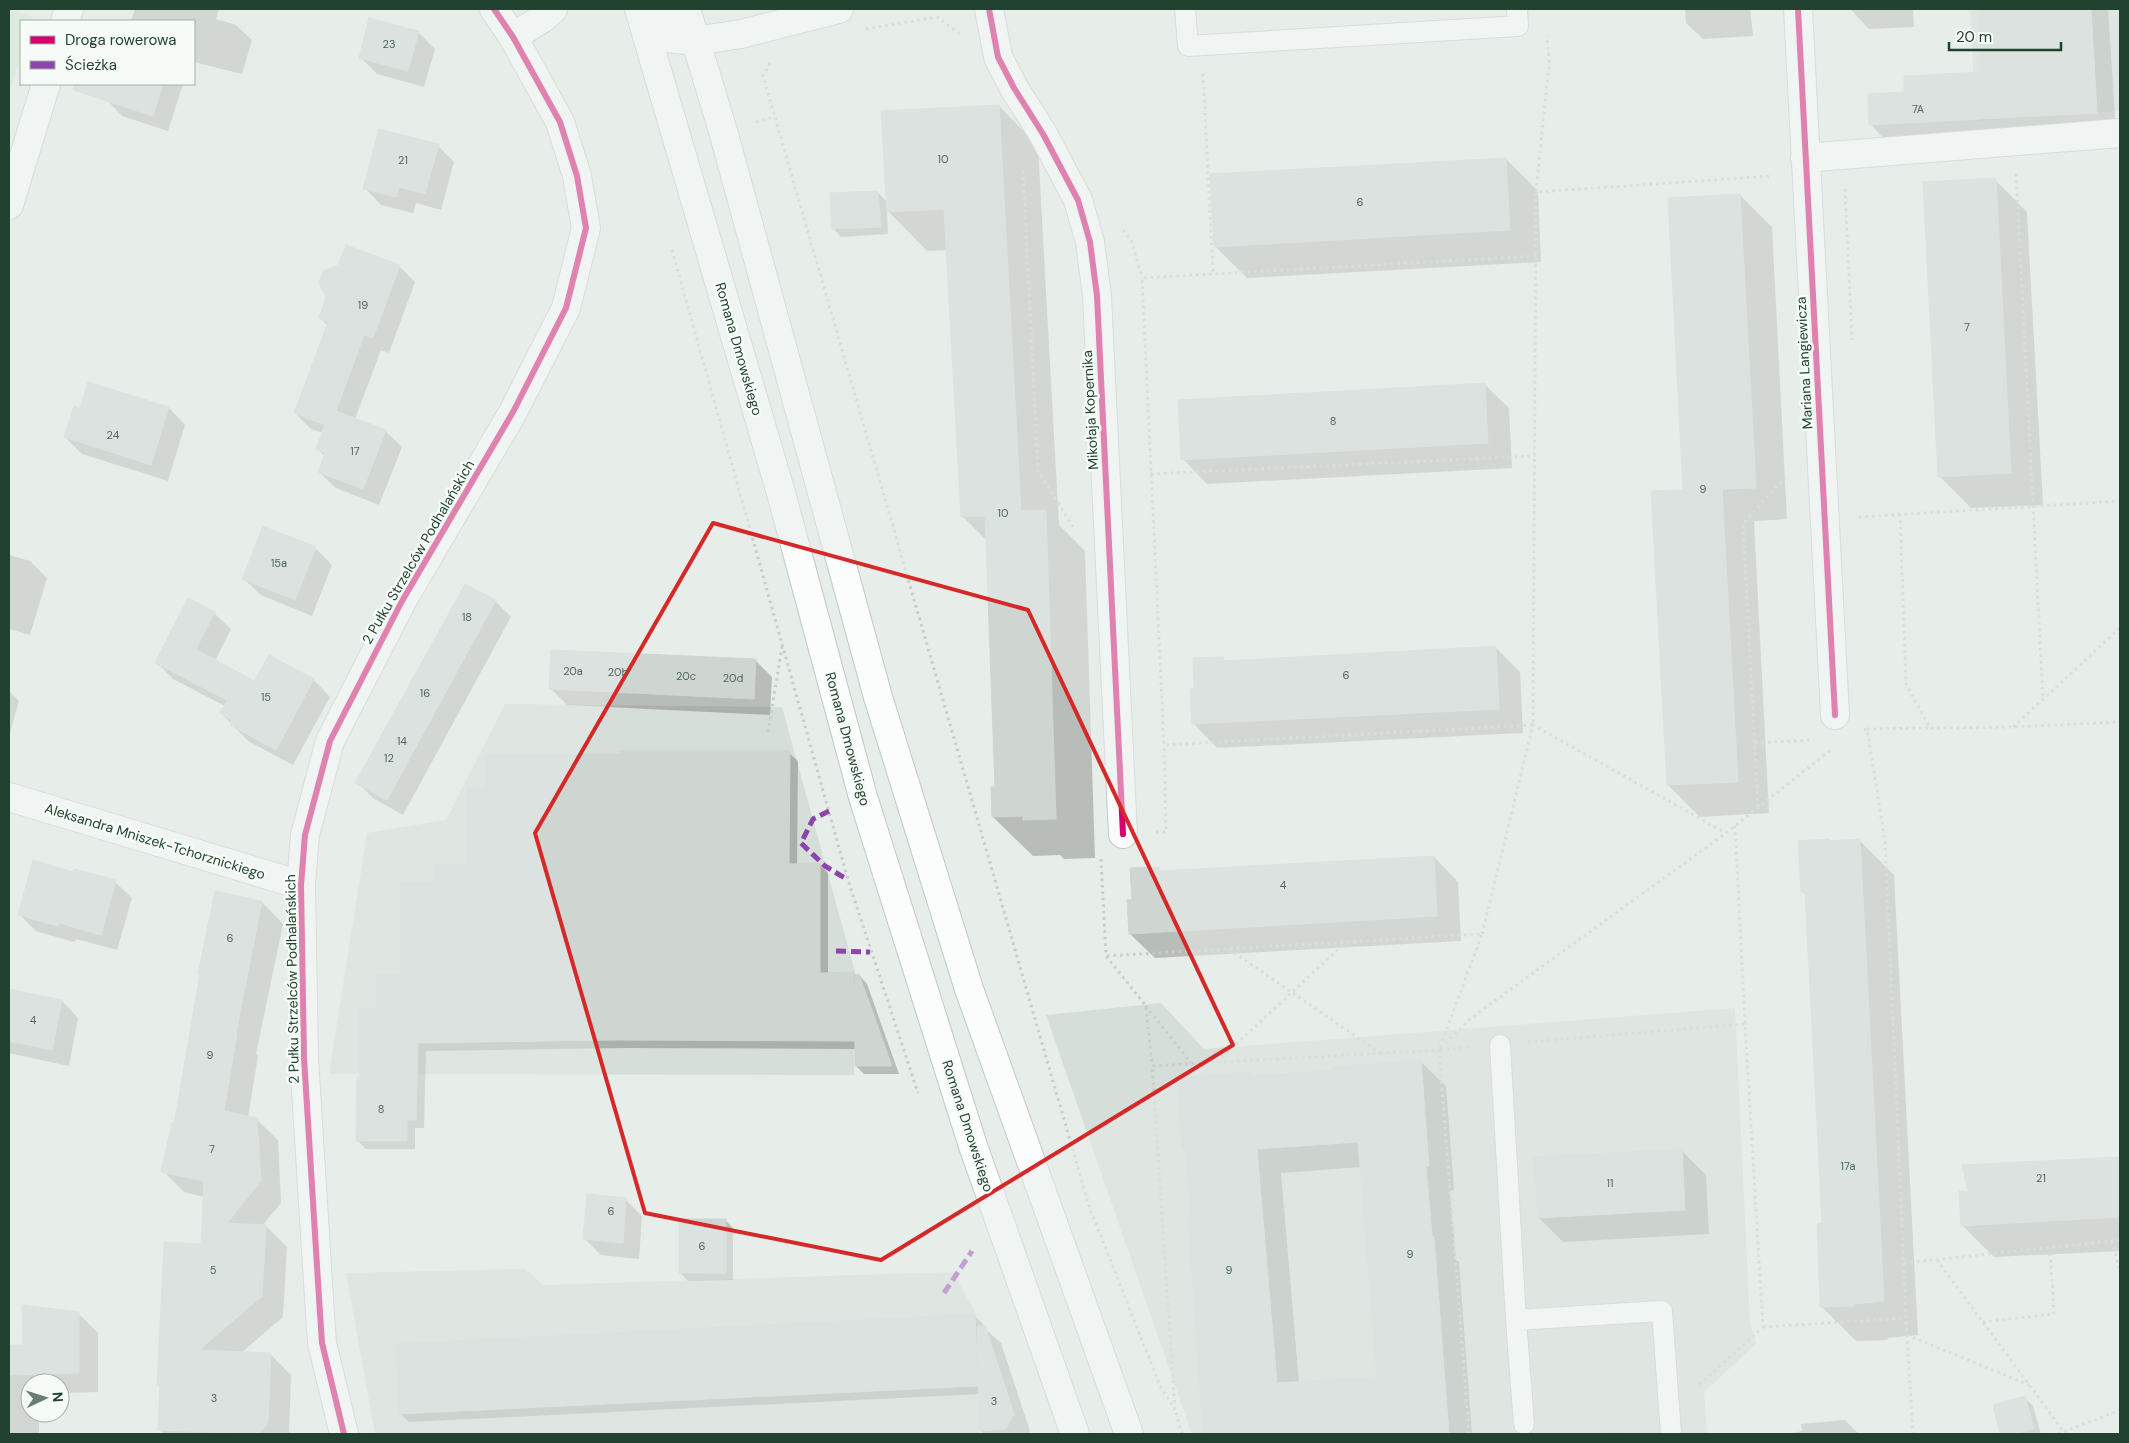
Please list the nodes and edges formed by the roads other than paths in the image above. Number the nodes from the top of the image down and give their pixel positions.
1 (494, 9) edge
2 (553, 9) edge
3 (639, 9) edge
4 (673, 9) edge
5 (686, 9) edge
6 (839, 9) edge
7 (989, 9) edge
8 (1185, 9) edge
9 (1517, 9) edge
10 (1798, 9) edge
11 (647, 36) junction
12 (513, 37) junction
13 (695, 41) junction
14 (46, 85) edge
15 (2120, 133) edge
16 (1805, 166) junction
17 (9, 205) edge
18 (1835, 715) dead end
19 (9, 798) edge
20 (1123, 834) dead end
21 (301, 885) junction
22 (1500, 1045) road end
23 (1516, 1320) junction
24 (1524, 1424) dead end
25 (344, 1434) edge
26 (1075, 1434) edge
27 (1129, 1434) edge
28 (1671, 1434) edge

1 - 12 street, 2 Pułku Strzelców Podhalańskich
2 - 12 street
3 - 11 street, Romana Dmowskiego
4 - 11 street
5 - 13 street
6 - 13 street
7 - 20 street, Mikołaja Kopernika
8 - 9 lane
10 - 16 street, Mariana Langiewicza
11 - 13 street
11 - 26 street, Romana Dmowskiego
12 - 21 street, 2 Pułku Strzelców Podhalańskich
13 - 27 street
14 - 17 street
15 - 16 street
16 - 18 street, Mariana Langiewicza
19 - 21 street, Aleksandra Mniszek-Tchorznickiego
21 - 25 street, 2 Pułku Strzelców Podhalańskich
22 - 23 lane
23 - 24 lane
23 - 28 lane

